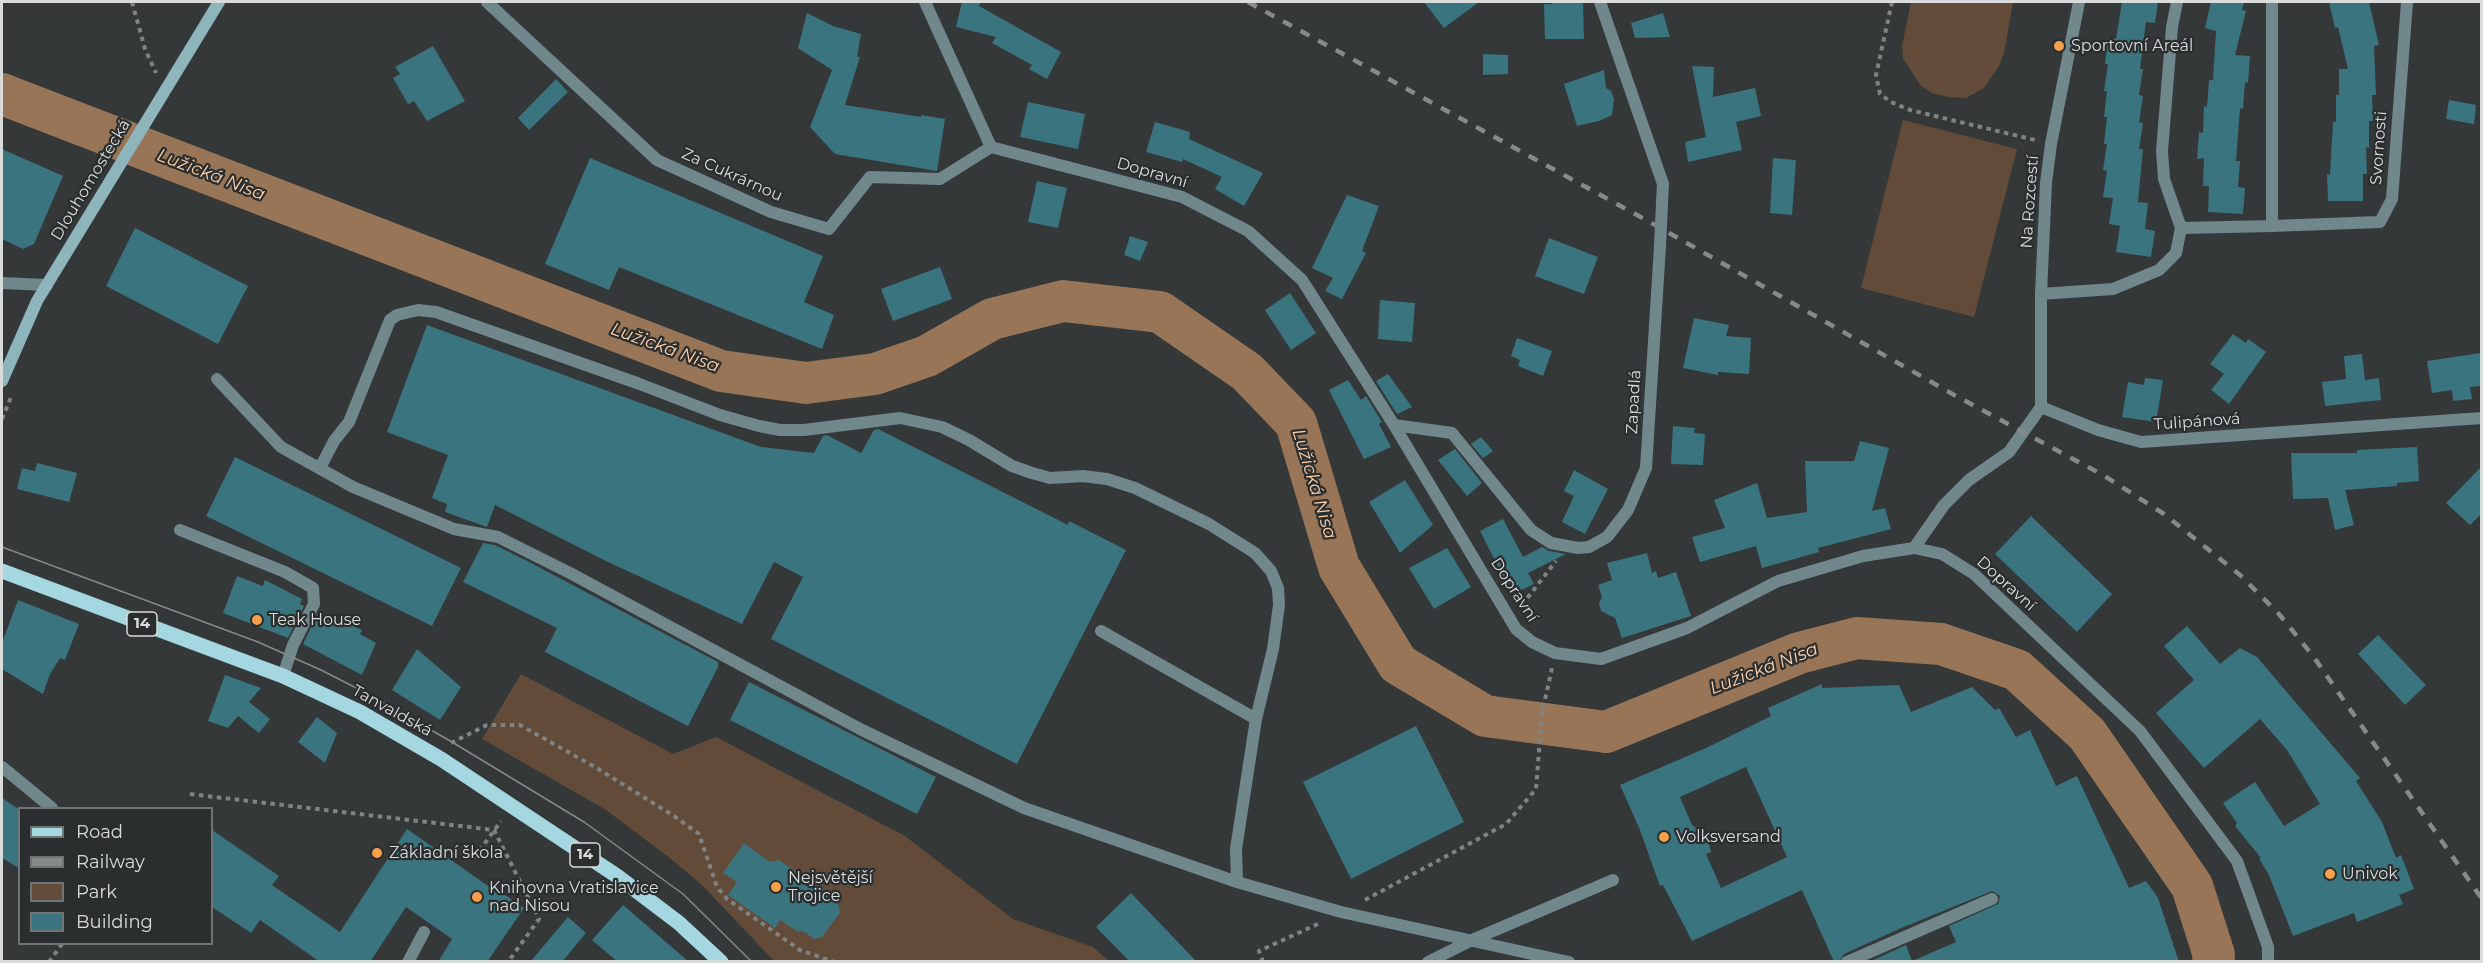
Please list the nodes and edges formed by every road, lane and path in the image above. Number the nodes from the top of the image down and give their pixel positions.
1 (132, 2) edge
2 (219, 2) edge
3 (487, 2) edge
4 (925, 2) edge
5 (1600, 2) edge
6 (1892, 2) edge
7 (2079, 2) edge
8 (2177, 2) edge
9 (2272, 2) edge
10 (2407, 2) edge
11 (157, 74) dead end
12 (2050, 144) junction
13 (991, 147) junction
14 (2272, 226) junction
15 (2181, 228) junction
16 (2, 283) edge
17 (47, 285) junction
18 (2041, 294) junction
19 (217, 378) dead end
20 (2, 381) edge
21 (2041, 407) junction
22 (2481, 418) edge
23 (1394, 425) junction
24 (320, 468) junction
25 (180, 530) dead end
26 (1914, 548) junction
27 (1559, 557) dead end
28 (2, 571) edge
29 (1523, 604) dead end
30 (1101, 631) dead end
31 (1555, 653) junction
32 (283, 676) junction
33 (1256, 719) junction
34 (441, 759) junction
35 (2, 767) edge
36 (190, 794) dead end
37 (51, 807) edge
38 (503, 818) dead end
39 (494, 830) junction
40 (474, 858) dead end
41 (1613, 880) dead end
42 (1237, 882) junction
43 (1992, 899) dead end
44 (1341, 912) junction
45 (424, 932) dead end
46 (1472, 940) junction
47 (61, 945) edge
48 (720, 961) edge
49 (49, 962) edge
50 (408, 962) edge
51 (508, 962) edge
52 (834, 962) edge
53 (1263, 962) edge
54 (1428, 962) edge
55 (1569, 962) edge
56 (1847, 962) edge
57 (2268, 962) edge

1 - 11 path
2 - 17 street, Dlouhomostecká
3 - 13 street, Za Cukrárnou
4 - 13 street
5 - 23 street, Zapadlá, bridge
6 - 12 path
7 - 12 street, Na Rozcestí
8 - 15 street
9 - 14 street
10 - 14 street, Svornosti
12 - 18 street, Na Rozcestí
13 - 23 street, Dopravní
14 - 15 street, Svornosti
15 - 18 street
16 - 17 street
17 - 20 street, Dlouhomostecká
18 - 21 street, Na Rozcestí
19 - 24 street
21 - 22 street, Tulipánová
21 - 26 street
23 - 31 street, Dopravní
24 - 33 street
24 - 42 street
25 - 32 street
26 - 31 street, Dopravní
26 - 57 street, Dopravní
27 - 29 path
28 - 32 main road, Tanvaldská / 14
30 - 33 street
31 - 44 path
32 - 34 main road, Tanvaldská / 14
33 - 42 street
34 - 48 main road, Tanvaldská / 14
34 - 52 path
35 - 37 street
36 - 39 path
38 - 39 path
39 - 40 path
39 - 51 path
41 - 46 street
42 - 44 street
43 - 56 street
44 - 46 street
44 - 53 path
45 - 50 street
46 - 54 street
46 - 55 street
47 - 49 path

